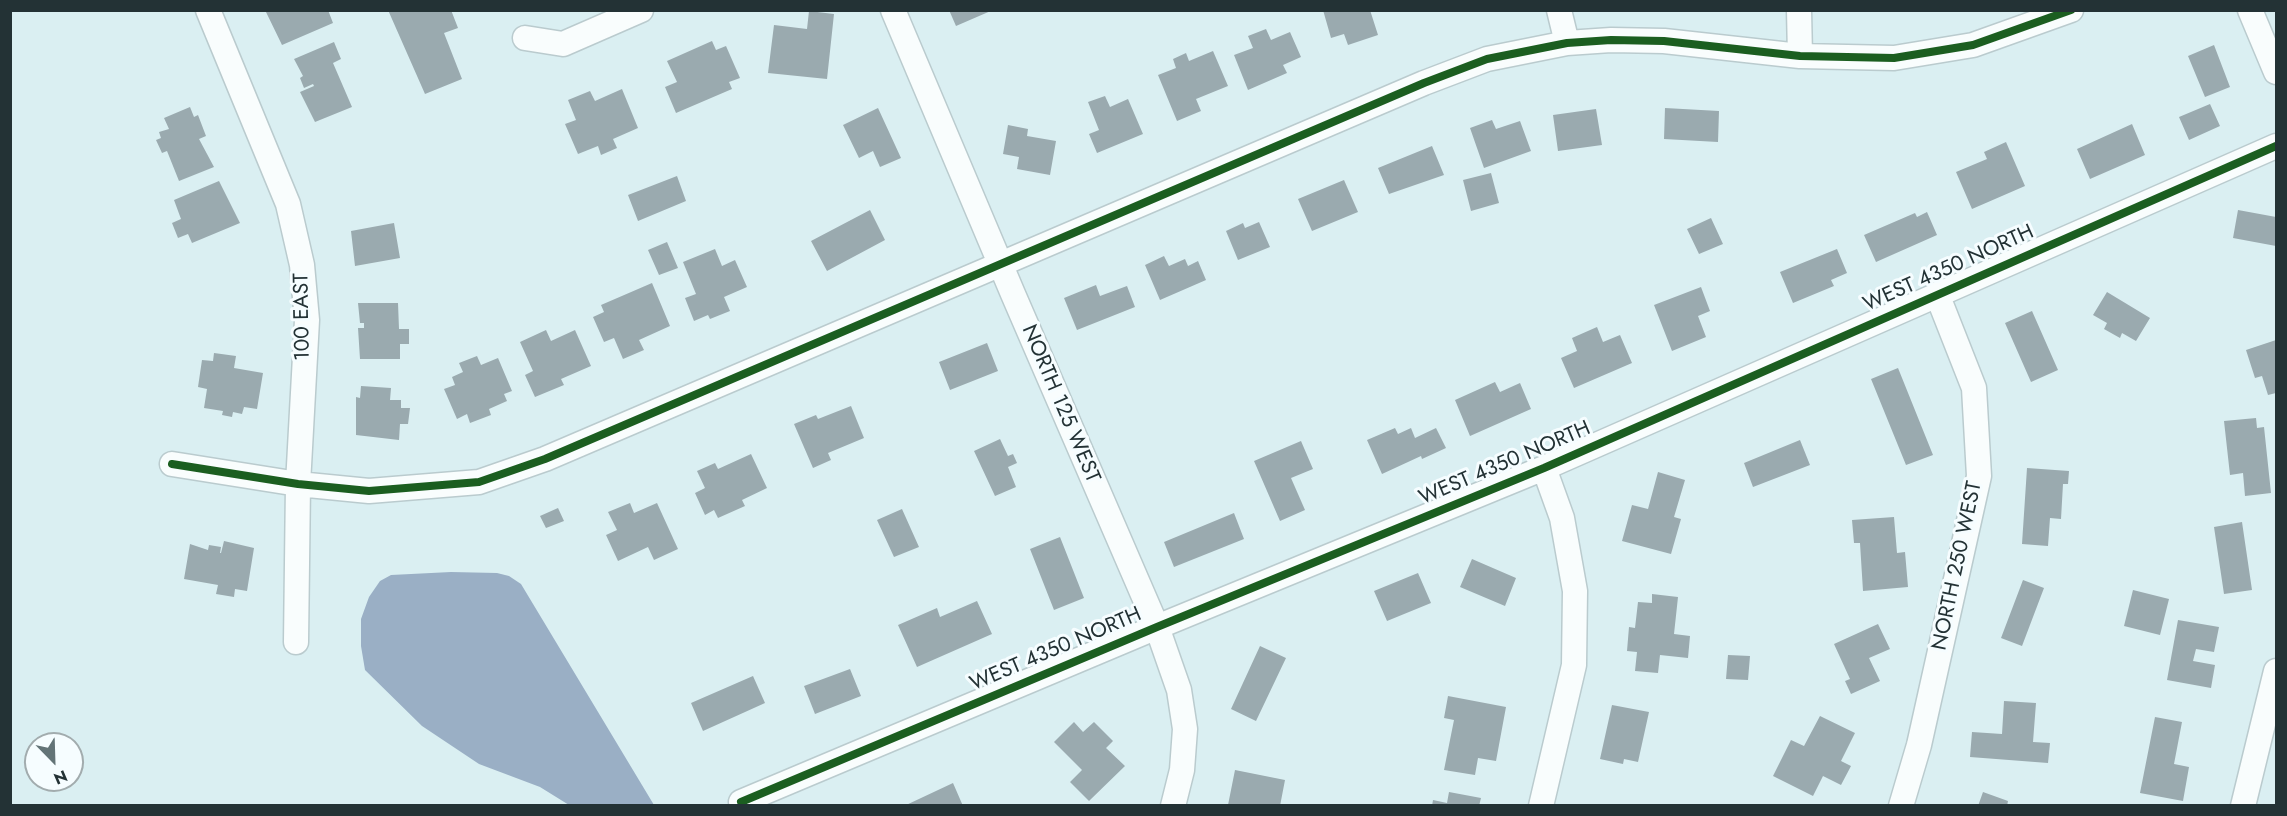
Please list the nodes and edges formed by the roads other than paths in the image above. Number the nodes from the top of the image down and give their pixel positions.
1 (208, 10) edge
2 (641, 10) edge
3 (893, 10) edge
4 (1559, 10) edge
5 (1799, 10) edge
6 (2071, 10) edge
7 (2250, 10) edge
8 (525, 38) dead end
9 (1567, 43) junction
10 (1800, 56) junction
11 (2277, 72) edge
12 (2277, 146) edge
13 (1000, 264) junction
14 (1937, 294) junction
15 (172, 464) dead end
16 (1544, 468) junction
17 (298, 484) junction
18 (1157, 627) junction
19 (296, 642) dead end
20 (2277, 671) edge
21 (741, 802) dead end
22 (1173, 806) edge
23 (1541, 806) edge
24 (1901, 806) edge
25 (2243, 806) edge

1 - 17 street, 100 EAST
2 - 8 street
3 - 13 street, NORTH 125 WEST
4 - 9 street
5 - 10 street
6 - 10 street
7 - 11 street
9 - 10 street
9 - 13 street
12 - 14 street, WEST 4350 NORTH
13 - 17 street
13 - 18 street, NORTH 125 WEST
14 - 16 street, WEST 4350 NORTH
14 - 24 street, NORTH 250 WEST
15 - 17 street
16 - 18 street, WEST 4350 NORTH
16 - 23 street
17 - 19 street, 100 EAST
18 - 21 street, WEST 4350 NORTH
18 - 22 street, NORTH 125 WEST
20 - 25 street

